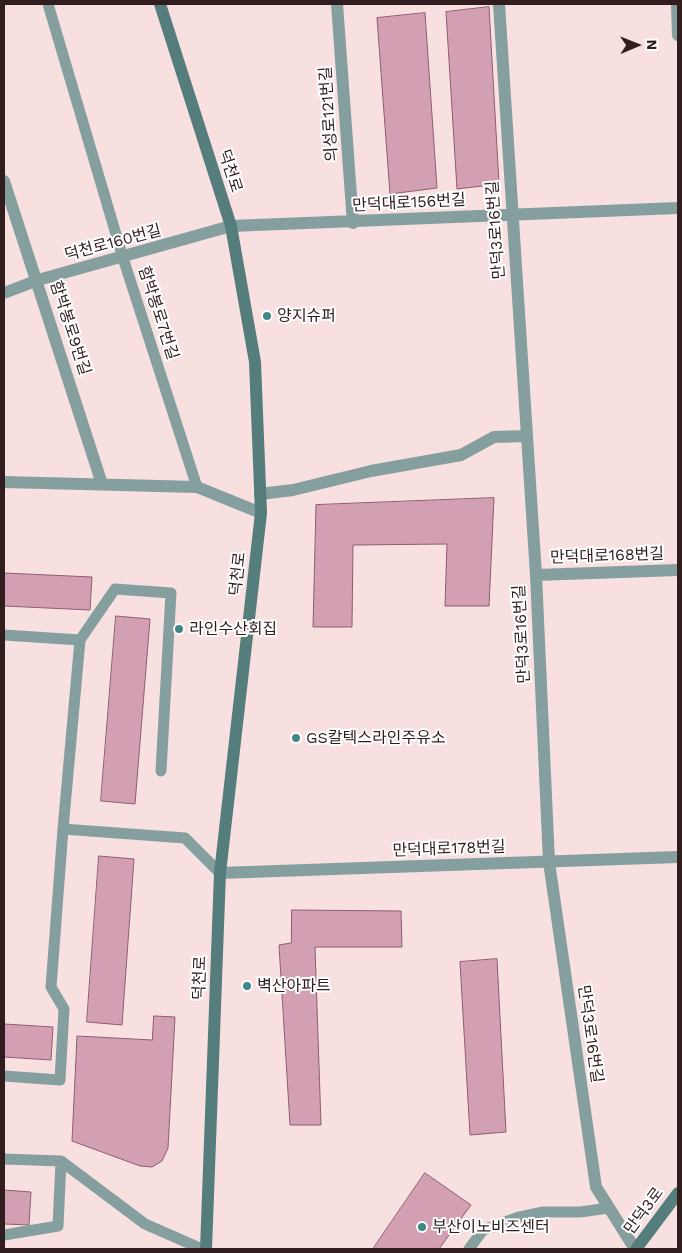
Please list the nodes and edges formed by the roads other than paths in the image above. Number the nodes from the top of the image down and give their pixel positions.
1 (48, 4) edge
2 (160, 4) edge
3 (338, 4) edge
4 (499, 4) edge
5 (677, 4) edge
6 (678, 35) edge
7 (4, 182) edge
8 (678, 208) edge
9 (511, 214) junction
10 (353, 222) junction
11 (231, 226) junction
12 (123, 258) junction
13 (38, 280) junction
14 (4, 293) edge
15 (527, 436) junction
16 (4, 482) edge
17 (102, 484) junction
18 (197, 488) junction
19 (260, 494) junction
20 (261, 513) junction
21 (678, 570) edge
22 (536, 575) junction
23 (4, 635) edge
24 (80, 640) junction
25 (161, 771) dead end
26 (63, 829) junction
27 (678, 856) edge
28 (549, 862) junction
29 (220, 873) junction
30 (4, 1076) edge
31 (4, 1159) edge
32 (61, 1161) junction
33 (678, 1193) edge
34 (608, 1208) junction
35 (4, 1235) edge
36 (202, 1249) edge
37 (206, 1249) edge
38 (469, 1249) edge
39 (636, 1249) edge

1 - 12 lane, 함박봉로7번길
2 - 11 main road, 덕천로
3 - 10 street, 의성로121번길
4 - 9 street, 만덕3로16번길
5 - 6 street
7 - 13 street, 함박봉로9번길
8 - 9 street, 만덕대로156번길
9 - 10 street, 만덕대로156번길
9 - 15 street, 만덕3로16번길
10 - 11 street, 만덕대로156번길
11 - 12 street, 덕천로160번길
11 - 19 main road, 덕천로
12 - 13 street, 덕천로160번길
12 - 18 lane, 함박봉로7번길
13 - 14 street, 덕천로160번길
13 - 17 street, 함박봉로9번길
15 - 19 street
15 - 22 street, 만덕3로16번길
16 - 17 street
17 - 18 street
18 - 20 street
19 - 20 main road, 덕천로
20 - 29 main road, 덕천로
21 - 22 street, 만덕대로168번길
22 - 28 street, 만덕3로16번길
23 - 24 lane
24 - 25 lane
24 - 26 lane
26 - 29 lane
26 - 30 lane
27 - 28 street, 만덕대로178번길
28 - 29 street, 만덕대로178번길
28 - 34 street, 만덕3로16번길
29 - 37 main road, 덕천로
31 - 32 lane
32 - 35 lane
32 - 36 lane
33 - 39 main road, 만덕3로
34 - 38 lane
34 - 39 street, 만덕3로16번길

